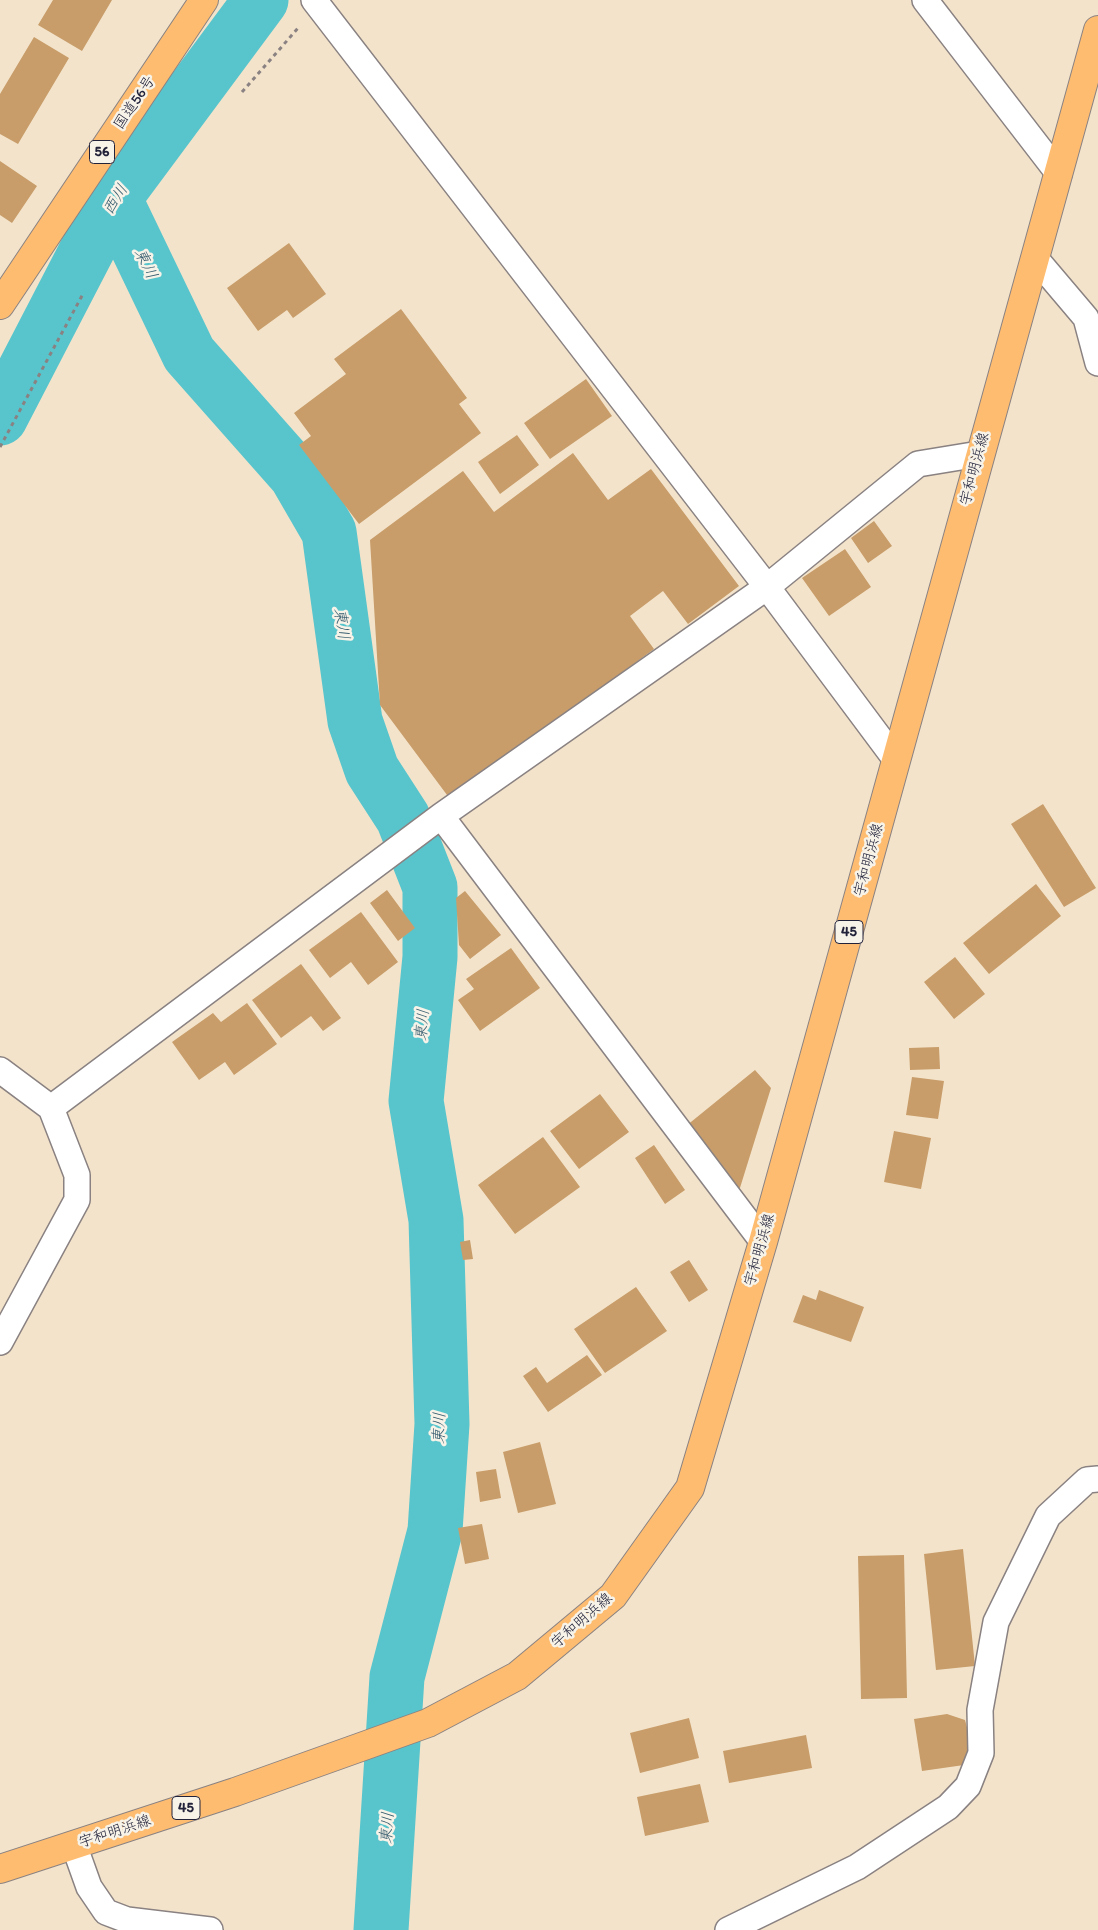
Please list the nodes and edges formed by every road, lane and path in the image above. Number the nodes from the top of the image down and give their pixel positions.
1 (204, 0) edge
2 (925, 0) edge
3 (316, 3) edge
4 (1098, 30) edge
5 (242, 92) dead end
6 (1059, 174) junction
7 (1036, 259) junction
8 (82, 294) dead end
9 (0, 305) edge
10 (1098, 363) edge
11 (0, 446) edge
12 (979, 454) junction
13 (767, 587) junction
14 (896, 760) junction
15 (431, 823) junction
16 (0, 1070) edge
17 (51, 1108) junction
18 (763, 1242) junction
19 (0, 1342) edge
20 (1098, 1479) edge
21 (74, 1845) junction
22 (0, 1869) edge
23 (210, 1930) edge
24 (728, 1930) edge

1 - 9 main road, 国道56号 / 56
2 - 6 street
3 - 5 path
3 - 13 street
4 - 6 main road, 宇和明浜線 / 45
6 - 7 main road, 宇和明浜線 / 45
7 - 10 street
7 - 12 main road, 宇和明浜線 / 45
8 - 11 path
12 - 13 street
12 - 14 main road, 宇和明浜線 / 45
13 - 14 street
13 - 15 street
14 - 18 main road, 宇和明浜線 / 45
15 - 17 street
15 - 18 street
16 - 17 street
17 - 19 street
18 - 21 main road, 宇和明浜線 / 45
20 - 24 street
21 - 22 main road, 宇和明浜線 / 45
21 - 23 street

